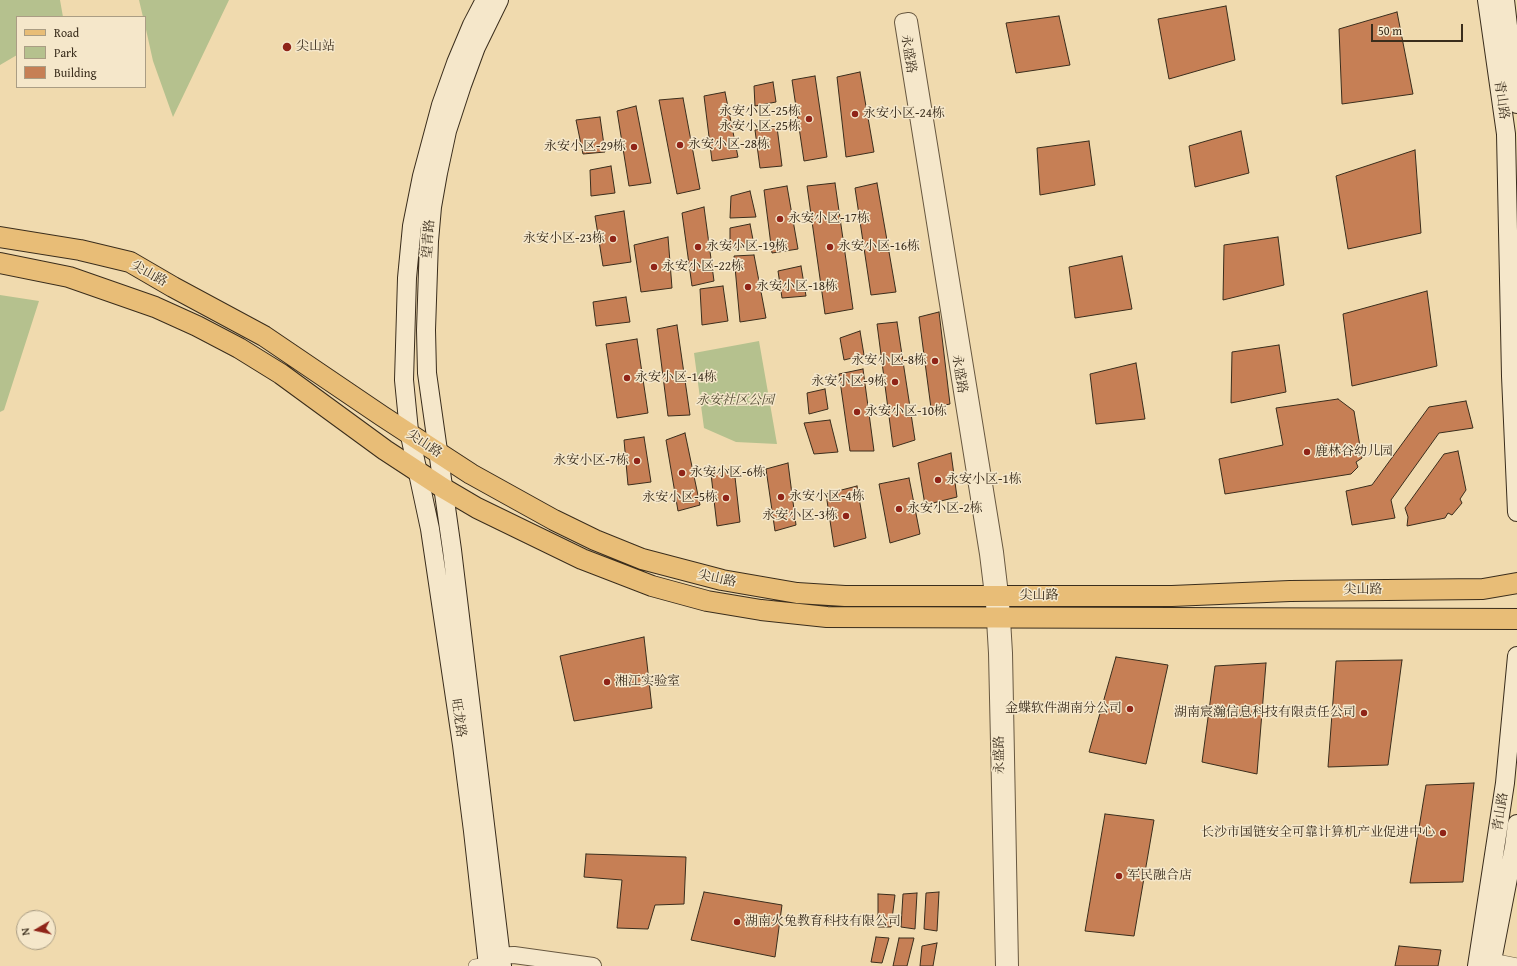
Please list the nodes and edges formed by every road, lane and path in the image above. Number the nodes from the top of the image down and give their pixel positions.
1 (485, 0) edge
2 (499, 0) edge
3 (1502, 7) edge
4 (1517, 104) edge
5 (0, 237) edge
6 (0, 263) edge
7 (409, 434) junction
8 (438, 452) junction
9 (418, 472) junction
10 (443, 488) junction
11 (1517, 512) edge
12 (1517, 583) edge
13 (996, 596) junction
14 (998, 618) junction
15 (1517, 619) edge
16 (1517, 656) edge
17 (1517, 824) edge
18 (492, 962) edge
19 (1485, 964) edge
20 (1517, 965) edge
21 (548, 966) edge
22 (593, 966) edge
23 (1004, 966) edge
24 (1010, 966) edge

1 - 7 main road, 望青路
2 - 8 main road, 望青路
3 - 4 main road, 青山路
3 - 11 main road, 青山路
5 - 7 main road, 尖山路
6 - 9 main road, 尖山路
7 - 8 main road, 尖山路
7 - 9 main road, 望青路
8 - 10 main road, 望青路
8 - 13 main road, 尖山路
9 - 10 main road, 尖山路
9 - 18 main road, 旺龙路
10 - 14 main road, 尖山路
10 - 18 main road, 旺龙路
12 - 13 main road, 尖山路
13 - 13 street, 永盛路
13 - 14 street, 永盛路
14 - 15 main road, 尖山路
14 - 23 street, 永盛路
14 - 24 street, 永盛路
16 - 19 main road, 青山路
17 - 19 main road, 青山路
18 - 21 street
18 - 22 street
19 - 20 street

